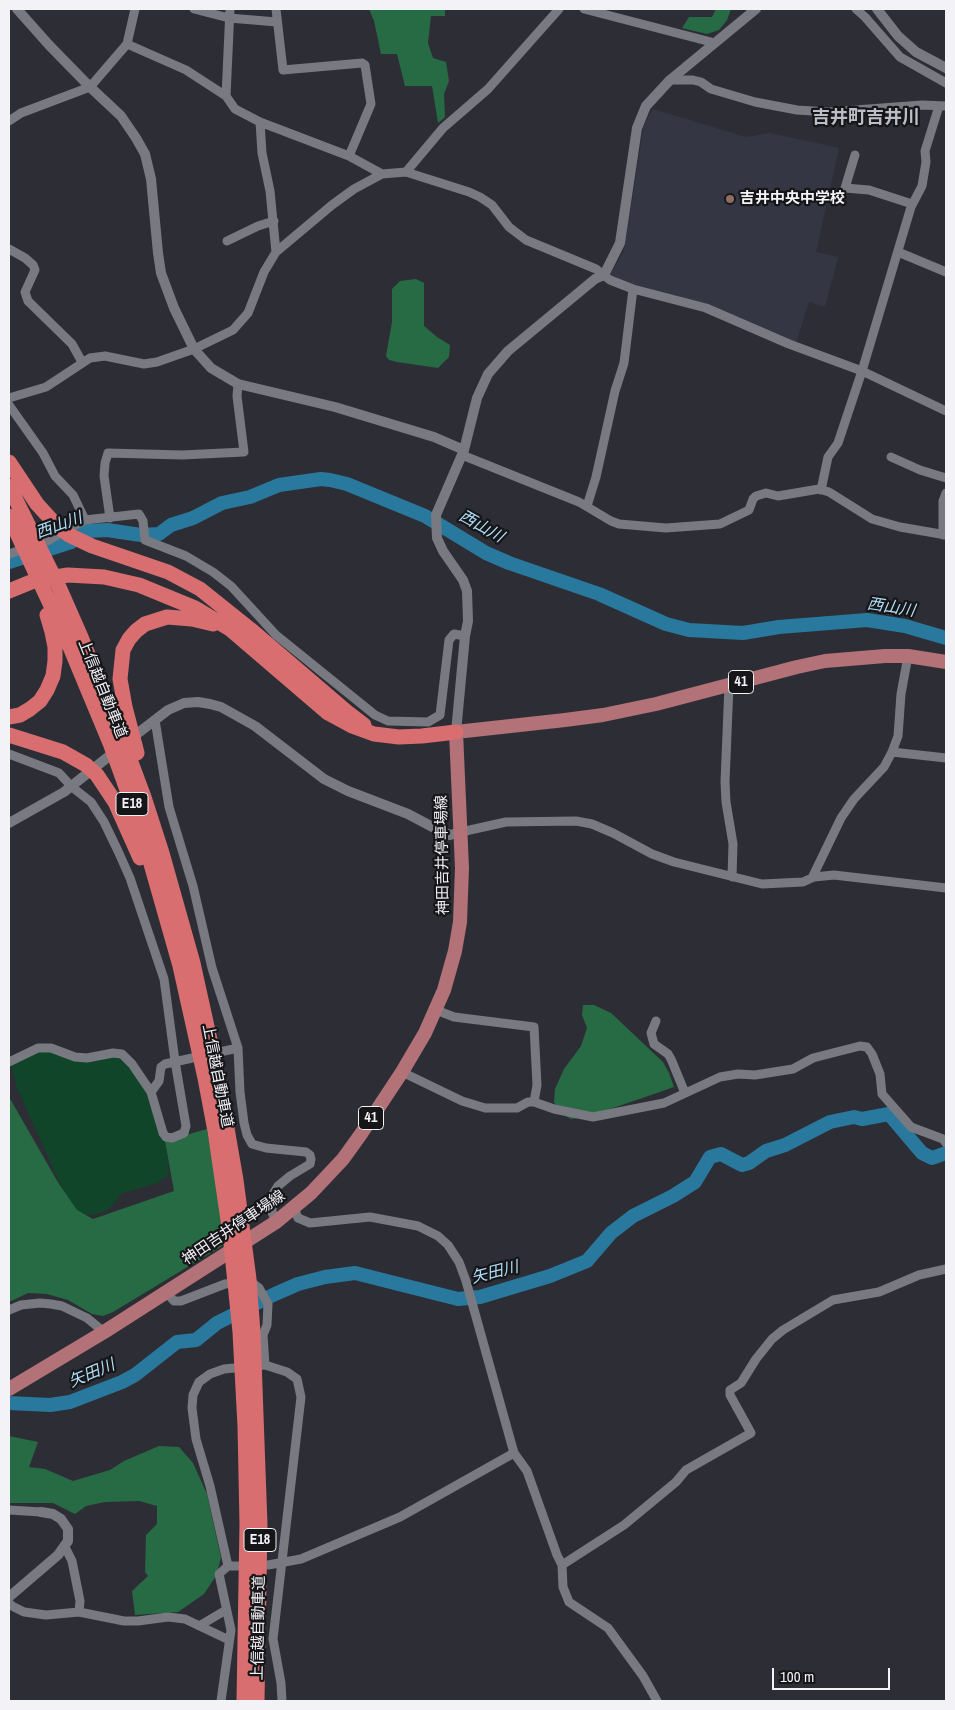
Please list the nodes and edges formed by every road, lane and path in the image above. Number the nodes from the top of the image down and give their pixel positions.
1 (17, 9) edge
2 (135, 9) edge
3 (194, 9) edge
4 (276, 9) edge
5 (559, 9) edge
6 (584, 9) edge
7 (756, 9) edge
8 (856, 9) edge
9 (877, 9) edge
10 (230, 13) edge
11 (277, 22) junction
12 (715, 43) junction
13 (127, 44) junction
14 (946, 68) edge
15 (670, 80) junction
16 (946, 83) edge
17 (90, 87) junction
18 (226, 96) junction
19 (943, 106) edge
20 (9, 121) edge
21 (260, 122) junction
22 (855, 155) dead end
23 (349, 156) junction
24 (406, 172) junction
25 (382, 174) junction
26 (912, 204) junction
27 (274, 221) junction
28 (227, 241) dead end
29 (9, 249) edge
30 (276, 252) junction
31 (898, 252) junction
32 (946, 272) edge
33 (604, 275) junction
34 (633, 289) junction
35 (194, 349) junction
36 (82, 362) junction
37 (862, 371) junction
38 (238, 384) junction
39 (9, 398) edge
40 (9, 405) edge
41 (946, 411) edge
42 (463, 453) junction
43 (891, 457) dead end
44 (9, 462) edge
45 (946, 478) edge
46 (9, 486) edge
47 (821, 490) junction
48 (946, 493) edge
49 (587, 506) junction
50 (9, 516) edge
51 (110, 518) junction
52 (86, 520) junction
53 (19, 534) edge
54 (945, 535) edge
55 (9, 554) edge
56 (9, 580) edge
57 (9, 591) edge
58 (48, 591) junction
59 (234, 616) junction
60 (465, 636) junction
61 (245, 641) junction
62 (908, 656) junction
63 (946, 662) edge
64 (729, 685) junction
65 (9, 717) edge
66 (155, 720) junction
67 (456, 732) junction
68 (9, 735) edge
69 (388, 736) junction
70 (892, 752) junction
71 (9, 754) edge
72 (946, 758) edge
73 (72, 787) junction
74 (9, 823) edge
75 (461, 832) junction
76 (732, 877) junction
77 (812, 878) junction
78 (946, 888) edge
79 (193, 963) junction
80 (436, 1010) junction
81 (656, 1021) dead end
82 (194, 1024) junction
83 (235, 1049) junction
84 (178, 1060) junction
85 (9, 1062) edge
86 (402, 1072) junction
87 (151, 1092) junction
88 (685, 1092) junction
89 (534, 1102) junction
90 (946, 1143) edge
91 (294, 1208) junction
92 (276, 1222) junction
93 (237, 1231) junction
94 (946, 1269) edge
95 (166, 1292) junction
96 (9, 1310) edge
97 (104, 1332) junction
98 (265, 1365) junction
99 (249, 1379) junction
100 (9, 1389) edge
101 (514, 1453) junction
102 (9, 1510) edge
103 (41, 1512) joint
104 (65, 1547) junction
105 (281, 1564) junction
106 (268, 1565) dead end
107 (562, 1565) junction
108 (228, 1566) junction
109 (238, 1566) dead end
110 (9, 1597) edge
111 (9, 1603) edge
112 (226, 1610) junction
113 (79, 1612) junction
114 (199, 1626) junction
115 (229, 1640) junction
116 (221, 1701) edge
117 (244, 1701) edge
118 (257, 1701) edge
119 (282, 1701) edge
120 (657, 1701) edge

1 - 17 street
2 - 13 street
3 - 10 street
4 - 11 street
5 - 24 street
6 - 12 street
7 - 12 street
8 - 16 street
9 - 14 street
10 - 11 street
10 - 18 street
11 - 23 street
12 - 15 street
13 - 17 street
13 - 18 street
15 - 19 street
15 - 33 street
17 - 20 street
17 - 35 street
18 - 21 street
19 - 26 street
21 - 23 street
21 - 27 street
22 - 26 street
23 - 25 street
24 - 25 street
24 - 33 street
25 - 30 street
26 - 31 street
27 - 28 street
27 - 30 street
29 - 36 street
30 - 35 street
31 - 32 street
31 - 37 street
33 - 34 street
33 - 42 street
34 - 37 street
34 - 49 street
35 - 36 street
35 - 38 street
36 - 39 street
37 - 41 street
37 - 47 street
38 - 42 street
38 - 51 street
40 - 52 street
42 - 49 street
42 - 60 street
43 - 45 street
44 - 59 highway
46 - 53 highway, 上信越自動車道 / E18
47 - 49 street
47 - 54 street
48 - 54 street
50 - 53 highway, 上信越自動車道 / E18
51 - 52 street
51 - 60 street
52 - 55 street
53 - 58 highway, 上信越自動車道 / E18
56 - 59 highway
57 - 61 highway
58 - 65 highway
58 - 79 highway, 上信越自動車道 / E18
58 - 82 highway, 上信越自動車道 / E18
59 - 69 highway
60 - 67 street
61 - 69 highway
61 - 79 highway
62 - 63 main road, 41
62 - 64 main road, 41
62 - 70 street
64 - 67 main road, 41
64 - 76 street
66 - 73 street
66 - 75 street
66 - 83 street
67 - 69 highway
67 - 75 main road, 神田吉井停車場線 / 41
68 - 82 highway
70 - 72 street
70 - 77 street
71 - 73 street
73 - 74 street
73 - 84 street
75 - 76 street
75 - 80 main road, 神田吉井停車場線 / 41
76 - 77 street
77 - 78 street
79 - 93 highway, 上信越自動車道 / E18
80 - 86 main road, 神田吉井停車場線 / 41
80 - 89 street
81 - 88 street
82 - 93 highway, 上信越自動車道 / E18
83 - 84 street
83 - 92 street
84 - 87 street
84 - 87 street
85 - 87 street
86 - 89 street
86 - 91 main road, 神田吉井停車場線 / 41
88 - 89 street
88 - 90 street
91 - 92 main road, 神田吉井停車場線 / 41
91 - 101 street
92 - 95 main road, 神田吉井停車場線 / 41
93 - 99 highway, 上信越自動車道 / E18
94 - 107 street
95 - 97 main road, 神田吉井停車場線 / 41
95 - 98 street
96 - 97 street
97 - 100 main road, 神田吉井停車場線 / 41
98 - 105 street
98 - 108 street
99 - 117 highway, 上信越自動車道 / E18
99 - 118 highway, 上信越自動車道 / E18
101 - 105 street
101 - 107 street
102 - 103 street
103 - 104 street
104 - 110 street
104 - 113 street
105 - 106 street
105 - 119 street
107 - 120 street
108 - 109 street
108 - 112 street
111 - 113 street
112 - 114 street
112 - 115 street
113 - 114 street
114 - 115 street
115 - 116 street

